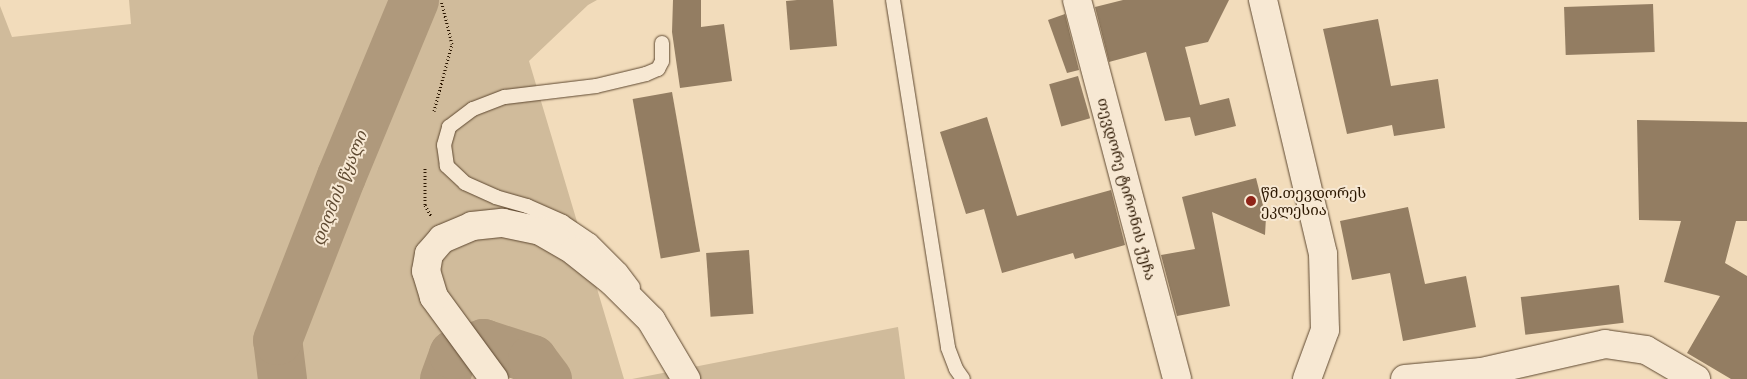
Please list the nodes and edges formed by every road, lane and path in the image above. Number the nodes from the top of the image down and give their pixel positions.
1 (893, 0) edge
2 (1077, 0) edge
3 (1263, 0) edge
4 (662, 43) dead end
5 (651, 320) junction
6 (493, 377) edge
7 (686, 379) edge
8 (963, 379) edge
9 (1177, 379) edge
10 (1307, 379) edge
11 (1405, 379) edge
12 (1696, 379) edge

1 - 8 lane
2 - 9 street, თევდორე ტირონის ქუჩა
3 - 10 street
4 - 5 lane
5 - 6 street
5 - 7 street
11 - 12 street

